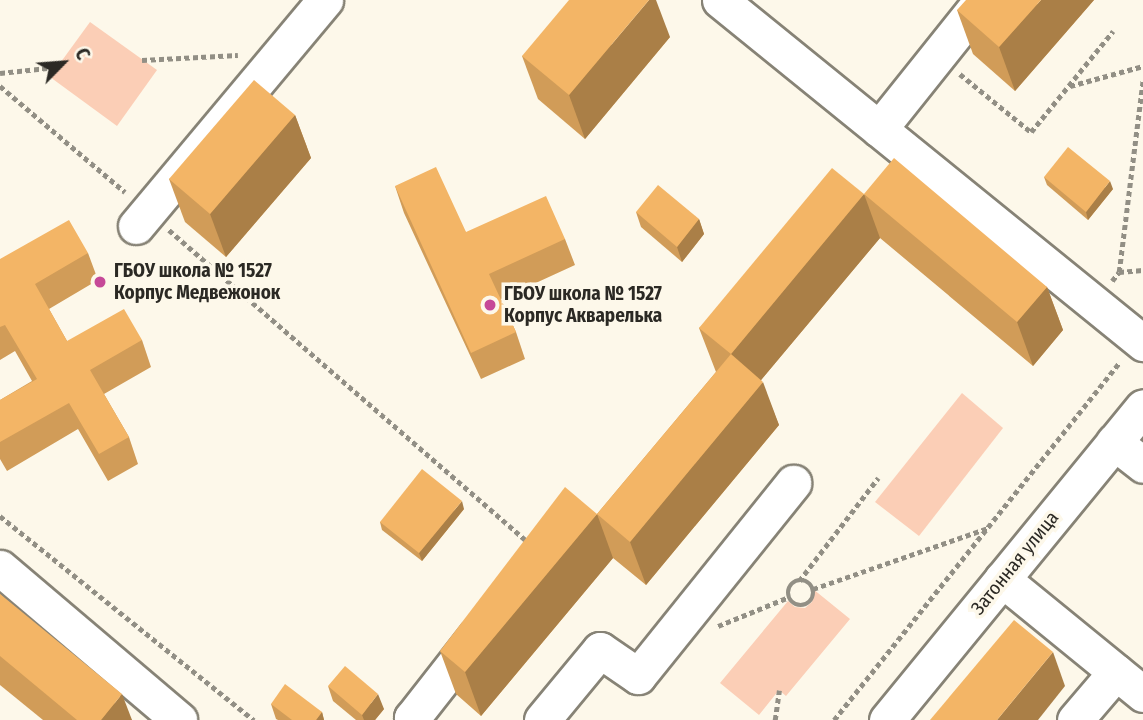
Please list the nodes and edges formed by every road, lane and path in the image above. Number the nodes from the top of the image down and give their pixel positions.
1 (325, 0) edge
2 (720, 0) edge
3 (982, 0) edge
4 (1113, 31) dead end
5 (281, 52) junction
6 (938, 55) junction
7 (142, 60) dead end
8 (1143, 66) edge
9 (57, 68) dead end
10 (0, 72) edge
11 (1143, 79) edge
12 (0, 86) edge
13 (1068, 87) junction
14 (879, 129) junction
15 (142, 219) junction
16 (1143, 270) edge
17 (1119, 272) junction
18 (1096, 305) junction
19 (1141, 341) edge
20 (1143, 407) edge
21 (1114, 442) junction
22 (1143, 465) edge
23 (878, 478) dead end
24 (793, 483) dead end
25 (0, 516) edge
26 (989, 527) junction
27 (530, 544) edge
28 (0, 568) edge
29 (1002, 579) junction
30 (799, 581) junction
31 (813, 589) junction
32 (789, 597) junction
33 (494, 613) edge
34 (706, 631) dead end
35 (1116, 672) junction
36 (779, 690) dead end
37 (1143, 694) edge
38 (179, 720) edge
39 (254, 720) edge
40 (414, 720) edge
41 (542, 720) edge
42 (775, 720) edge
43 (834, 720) edge
44 (887, 720) edge
45 (1075, 720) edge

1 - 5 street
2 - 14 street
3 - 6 street
4 - 13 path
5 - 7 path
5 - 15 street
6 - 13 path
6 - 14 street
8 - 13 path
9 - 10 path
11 - 17 path
12 - 15 path
14 - 18 street
15 - 27 path
16 - 17 path
17 - 18 path
18 - 19 street
19 - 26 path
20 - 21 street, Затонная улица
21 - 22 street
21 - 29 street, Затонная улица
23 - 30 path
24 - 41 street
25 - 39 path
26 - 31 path
26 - 43 path
28 - 38 street
29 - 35 street
29 - 44 street, Затонная улица
30 - 31 path
30 - 32 path
31 - 32 path
32 - 34 path
33 - 40 street
35 - 37 street
35 - 45 street
36 - 42 path

